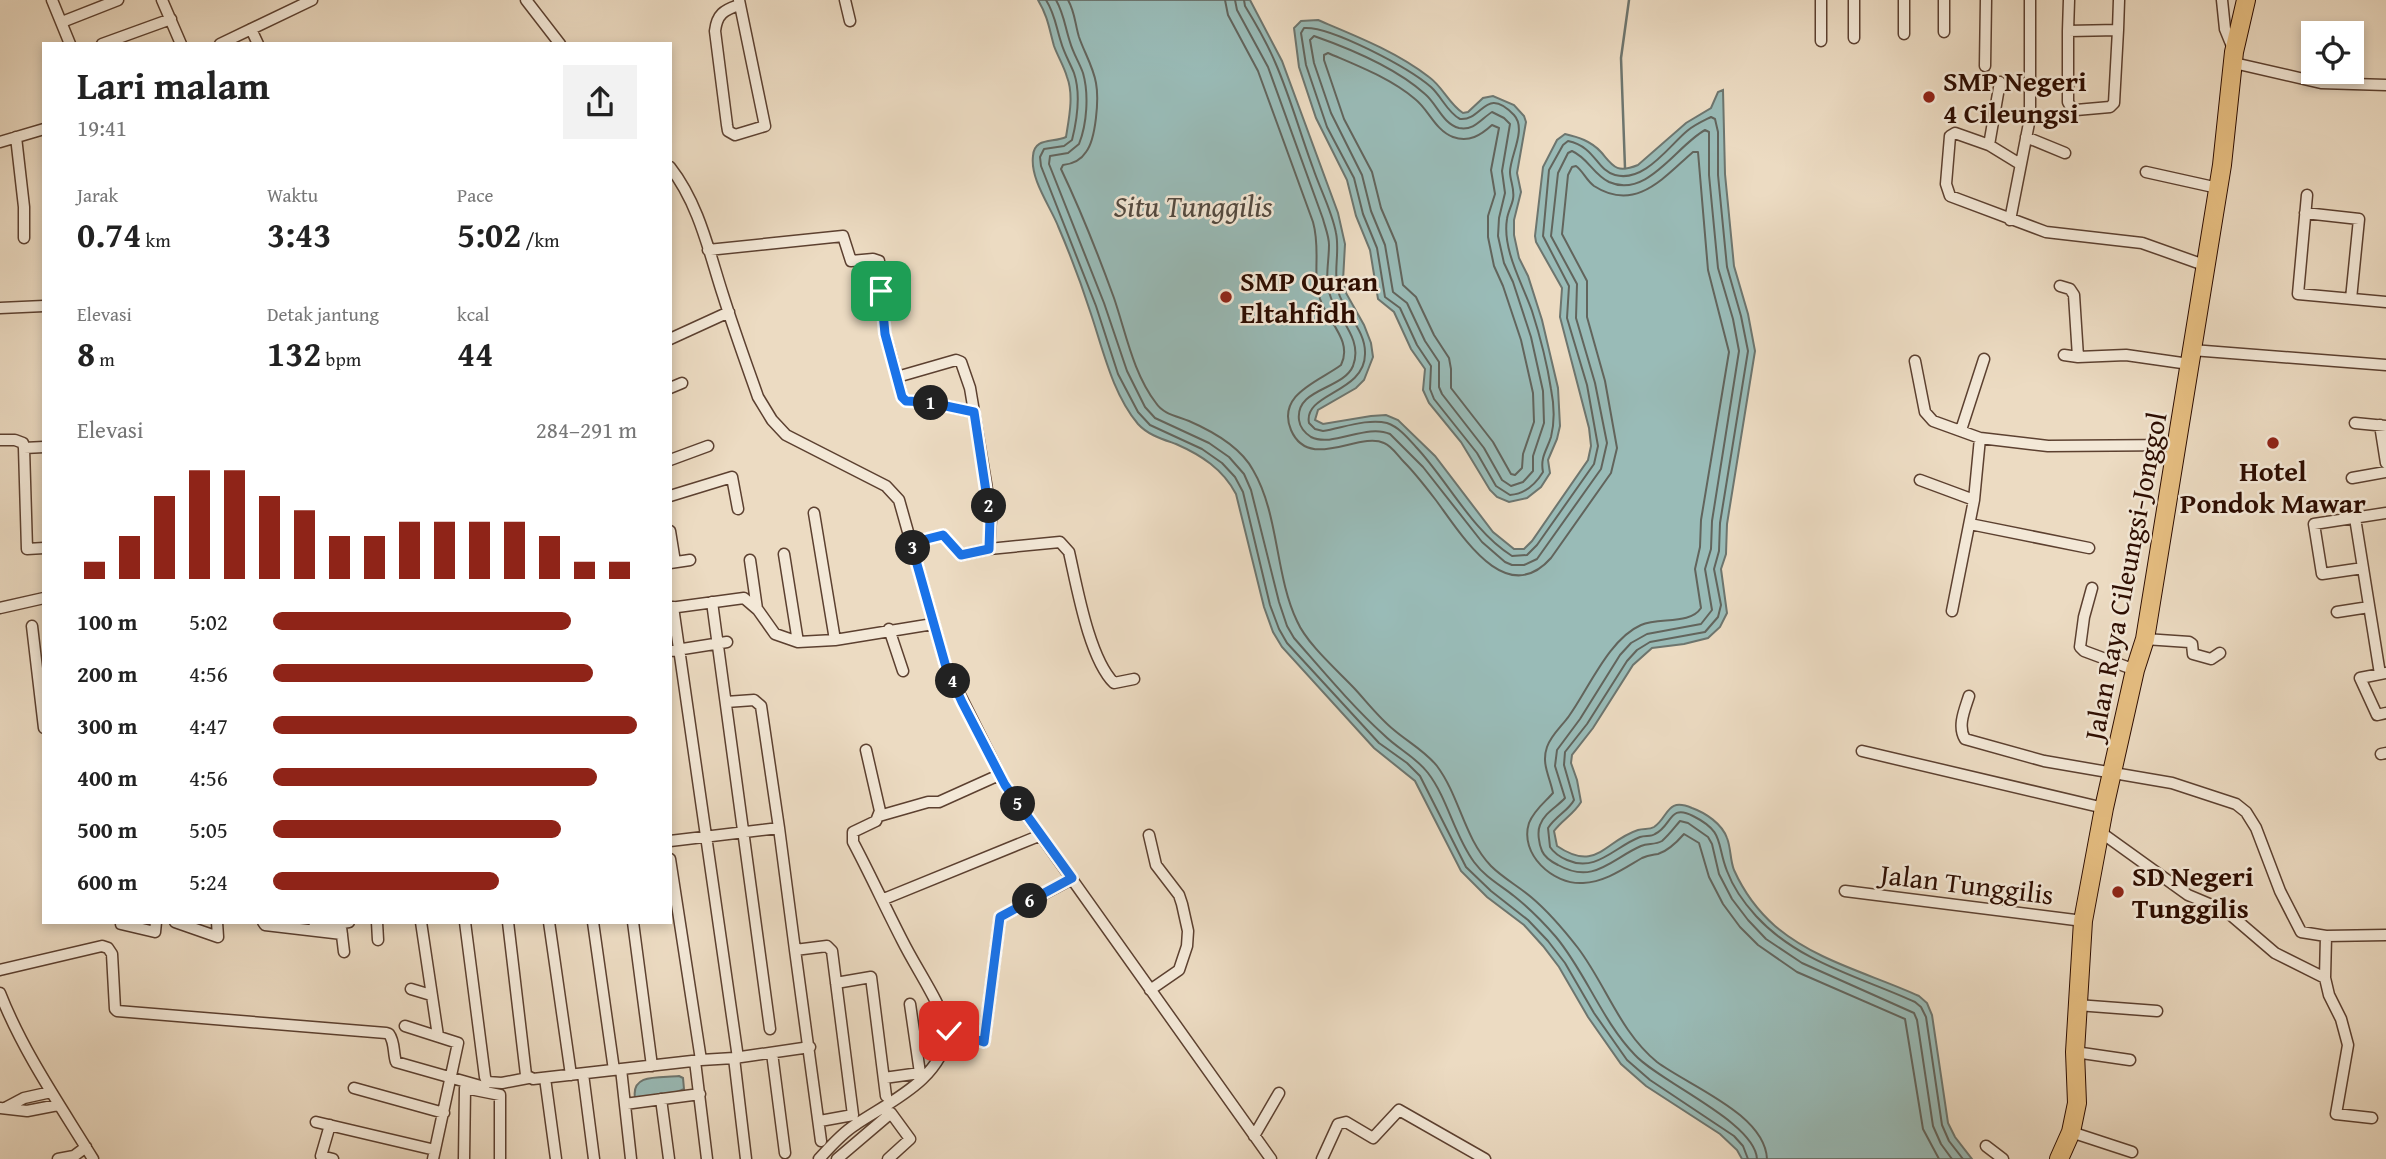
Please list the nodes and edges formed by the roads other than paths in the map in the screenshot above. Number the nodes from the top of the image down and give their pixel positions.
1 (52, 0) edge
2 (118, 0) edge
3 (162, 0) edge
4 (312, 0) edge
5 (526, 0) edge
6 (845, 0) edge
7 (1821, 0) edge
8 (1854, 0) edge
9 (1904, 0) edge
10 (1944, 0) edge
11 (1986, 0) edge
12 (2030, 0) edge
13 (2069, 0) edge
14 (2119, 0) edge
15 (2222, 0) edge
16 (2246, 0) edge
17 (739, 2) edge
18 (171, 19) junction
19 (850, 21) dead end
20 (62, 22) junction
21 (251, 29) junction
22 (2118, 30) junction
23 (2068, 31) junction
24 (1944, 32) dead end
25 (1904, 34) dead end
26 (1854, 38) dead end
27 (1821, 41) dead end
28 (69, 42) edge
29 (108, 42) edge
30 (180, 42) edge
31 (224, 42) edge
32 (257, 42) edge
33 (558, 42) edge
34 (2234, 57) junction
35 (1985, 66) dead end
36 (2000, 82) dead end
37 (2386, 85) edge
38 (42, 130) edge
39 (2026, 137) junction
40 (16, 138) junction
41 (0, 142) edge
42 (1989, 145) junction
43 (2065, 153) dead end
44 (2020, 164) junction
45 (672, 170) edge
46 (2146, 172) dead end
47 (2218, 188) junction
48 (2307, 195) dead end
49 (2305, 213) junction
50 (2010, 220) junction
51 (24, 238) dead end
52 (708, 250) junction
53 (2204, 264) junction
54 (2060, 286) dead end
55 (2351, 299) junction
56 (2386, 302) edge
57 (42, 306) edge
58 (0, 307) edge
59 (729, 313) junction
60 (672, 338) edge
61 (2064, 355) dead end
62 (2078, 357) junction
63 (2191, 357) junction
64 (1984, 359) dead end
65 (1914, 360) dead end
66 (2386, 365) edge
67 (897, 377) junction
68 (682, 383) dead end
69 (672, 387) edge
70 (974, 412) junction
71 (2355, 423) dead end
72 (2383, 425) edge
73 (1961, 430) junction
74 (1980, 438) junction
75 (0, 440) edge
76 (2177, 445) junction
77 (708, 446) dead end
78 (42, 447) edge
79 (24, 448) junction
80 (672, 459) edge
81 (2386, 463) edge
82 (2386, 472) edge
83 (2352, 478) dead end
84 (1920, 480) dead end
85 (672, 495) edge
86 (1974, 500) junction
87 (737, 509) dead end
88 (814, 513) dead end
89 (2386, 513) edge
90 (2355, 518) junction
91 (1970, 524) junction
92 (911, 543) junction
93 (42, 548) edge
94 (2089, 548) dead end
95 (989, 549) junction
96 (785, 554) dead end
97 (690, 560) dead end
98 (750, 560) dead end
99 (673, 563) edge
100 (2363, 568) junction
101 (2092, 589) dead end
102 (42, 598) edge
103 (712, 602) junction
104 (2369, 607) junction
105 (0, 608) edge
106 (672, 608) edge
107 (758, 610) junction
108 (1952, 611) dead end
109 (2337, 612) dead end
110 (933, 624) junction
111 (32, 626) dead end
112 (889, 629) junction
113 (2144, 639) junction
114 (835, 640) junction
115 (722, 642) junction
116 (798, 642) junction
117 (675, 651) edge
118 (2220, 653) dead end
119 (2135, 670) junction
120 (903, 671) dead end
121 (2383, 674) edge
122 (1134, 679) dead end
123 (1969, 696) dead end
124 (726, 702) junction
125 (42, 711) edge
126 (2386, 713) edge
127 (866, 750) dead end
128 (1862, 751) dead end
129 (2114, 771) junction
130 (999, 775) junction
131 (2104, 808) junction
132 (879, 816) junction
133 (779, 828) junction
134 (2099, 831) junction
135 (743, 832) junction
136 (1041, 835) junction
137 (1149, 835) dead end
138 (706, 837) junction
139 (672, 841) edge
140 (672, 873) edge
141 (1072, 878) junction
142 (1845, 891) dead end
143 (884, 899) junction
144 (2083, 921) junction
145 (121, 924) edge
146 (156, 924) edge
147 (182, 924) edge
148 (217, 924) edge
149 (264, 924) edge
150 (377, 924) edge
151 (421, 924) edge
152 (465, 924) edge
153 (508, 924) edge
154 (549, 924) edge
155 (593, 924) edge
156 (633, 924) edge
157 (295, 926) edge
158 (344, 927) edge
159 (2386, 935) edge
160 (2326, 936) junction
161 (378, 940) dead end
162 (795, 950) junction
163 (344, 952) dead end
164 (0, 970) edge
165 (2325, 978) junction
166 (836, 983) junction
167 (411, 989) dead end
168 (1150, 990) junction
169 (0, 993) edge
170 (431, 995) junction
171 (910, 1004) dead end
172 (2077, 1005) junction
173 (2157, 1012) dead end
174 (405, 1026) dead end
175 (770, 1029) dead end
176 (949, 1031) junction
177 (438, 1037) junction
178 (810, 1047) junction
179 (2076, 1052) junction
180 (772, 1053) junction
181 (736, 1058) junction
182 (698, 1060) junction
183 (2130, 1060) dead end
184 (652, 1066) junction
185 (617, 1070) junction
186 (583, 1074) junction
187 (571, 1075) junction
188 (528, 1078) junction
189 (545, 1078) junction
190 (884, 1078) junction
191 (452, 1079) junction
192 (484, 1087) dead end
193 (354, 1088) dead end
194 (51, 1092) junction
195 (1279, 1093) dead end
196 (699, 1094) junction
197 (886, 1096) dead end
198 (661, 1099) junction
199 (625, 1104) junction
200 (58, 1105) junction
201 (3, 1108) edge
202 (444, 1113) junction
203 (2372, 1118) dead end
204 (820, 1121) junction
205 (316, 1122) dead end
206 (330, 1125) junction
207 (2071, 1132) junction
208 (1254, 1136) junction
209 (821, 1141) dead end
210 (1986, 1146) dead end
211 (86, 1147) junction
212 (2132, 1152) dead end
213 (785, 1153) dead end
214 (434, 1154) edge
215 (58, 1159) edge
216 (93, 1159) edge
217 (333, 1159) edge
218 (464, 1159) edge
219 (500, 1159) edge
220 (556, 1159) edge
221 (594, 1159) edge
222 (631, 1159) edge
223 (668, 1159) edge
224 (707, 1159) edge
225 (746, 1159) edge
226 (819, 1159) edge
227 (837, 1159) edge
228 (888, 1159) edge
229 (1271, 1159) edge
230 (1322, 1159) edge
231 (1485, 1159) edge
232 (2003, 1159) edge
233 (2059, 1159) edge

1 - 20 street
2 - 20 street
3 - 18 street
4 - 21 street
5 - 33 street
6 - 19 street
7 - 27 street
8 - 26 street
9 - 25 street
10 - 24 street
11 - 35 street
12 - 39 street
13 - 23 street
14 - 22 street
15 - 34 street
16 - 34 main road, Jalan Raya Cileungsi-Jonggol
17 - 17 street
18 - 29 street
18 - 30 street
20 - 28 street
21 - 31 street
21 - 32 street
22 - 23 street
22 - 23 street
34 - 37 street
34 - 47 main road, Jalan Raya Cileungsi-Jonggol
36 - 42 street
38 - 40 street
39 - 43 street
39 - 44 street
40 - 41 street
40 - 51 street
42 - 44 street
42 - 50 street
44 - 50 street
45 - 52 street
46 - 47 street
47 - 53 main road, Jalan Raya Cileungsi-Jonggol
48 - 49 street
49 - 55 street
49 - 55 street
50 - 53 street
52 - 59 street
52 - 67 street
53 - 63 main road, Jalan Raya Cileungsi-Jonggol
54 - 62 street
55 - 56 street
57 - 58 street
59 - 60 street
59 - 92 street
61 - 62 street
62 - 63 street
63 - 66 street
63 - 76 main road, Jalan Raya Cileungsi-Jonggol
64 - 73 street
65 - 73 street
67 - 70 street
67 - 70 street
68 - 69 street
70 - 95 street
71 - 72 street
72 - 81 street
73 - 74 street
74 - 76 street
74 - 86 street
75 - 79 street
76 - 113 main road, Jalan Raya Cileungsi-Jonggol
77 - 80 street
78 - 79 street
79 - 93 street
82 - 83 street
84 - 86 street
85 - 87 street
86 - 91 street
88 - 114 street
89 - 90 street
90 - 100 street
90 - 100 street
91 - 94 street
91 - 108 street
92 - 95 street
92 - 110 street
95 - 122 street
96 - 116 street
97 - 99 street
98 - 107 street
100 - 104 street
101 - 119 street
102 - 105 street
103 - 106 street
103 - 107 street
103 - 115 street
104 - 109 street
104 - 121 street
106 - 117 street
107 - 116 street
110 - 112 street
110 - 130 street
111 - 125 street
112 - 114 street
112 - 120 street
113 - 118 street
113 - 119 main road, Jalan Raya Cileungsi-Jonggol
114 - 116 street
115 - 117 street
115 - 124 street
117 - 138 street
119 - 129 main road, Jalan Raya Cileungsi-Jonggol
121 - 126 street
123 - 129 street
124 - 133 street
124 - 135 street
127 - 132 street
128 - 131 street
129 - 131 main road, Jalan Raya Cileungsi-Jonggol
129 - 160 street
130 - 132 street
130 - 136 street
131 - 134 main road, Jalan Raya Cileungsi-Jonggol
132 - 143 street
133 - 135 street
133 - 162 street
134 - 144 main road, Jalan Raya Cileungsi-Jonggol
134 - 165 street
135 - 138 street
135 - 175 street
136 - 141 street
136 - 143 street
137 - 168 street
138 - 139 street
138 - 181 street
140 - 182 street
141 - 168 street
141 - 176 street
142 - 144 street, Jalan Tunggilis
143 - 176 street
144 - 172 main road, Jalan Raya Cileungsi-Jonggol
145 - 146 street
147 - 148 street
149 - 157 street
150 - 161 street
151 - 170 street
152 - 188 street
153 - 188 street
154 - 187 street
155 - 185 street
156 - 184 street
157 - 158 street
158 - 163 street
159 - 160 street
160 - 165 street
162 - 166 street
162 - 178 street
164 - 191 street
165 - 203 street
166 - 190 street
166 - 204 street
167 - 170 street
168 - 208 street
169 - 194 street
170 - 177 street
171 - 190 street
172 - 173 street
172 - 179 main road, Jalan Raya Cileungsi-Jonggol
174 - 177 street
176 - 226 street
177 - 191 street
178 - 180 street
178 - 204 street
179 - 183 street
179 - 207 main road, Jalan Raya Cileungsi-Jonggol
180 - 181 street
180 - 213 street
181 - 182 street
181 - 225 street
182 - 184 street
182 - 196 street
184 - 185 street
185 - 186 street
185 - 199 street
186 - 187 street
186 - 221 street
187 - 189 street
188 - 189 street
189 - 220 street
190 - 197 street
191 - 192 street
191 - 202 street
193 - 202 street
194 - 200 street
194 - 201 street
195 - 208 street
196 - 198 street
196 - 224 street
198 - 199 street
198 - 223 street
199 - 222 street
200 - 201 street
200 - 211 street
202 - 214 street
204 - 209 street
205 - 206 street
206 - 214 street
206 - 217 street
207 - 212 street
207 - 233 main road, Jalan Raya Cileungsi-Jonggol
208 - 229 street
210 - 232 street
211 - 215 street
211 - 216 street
218 - 219 street
227 - 228 street
230 - 231 street

